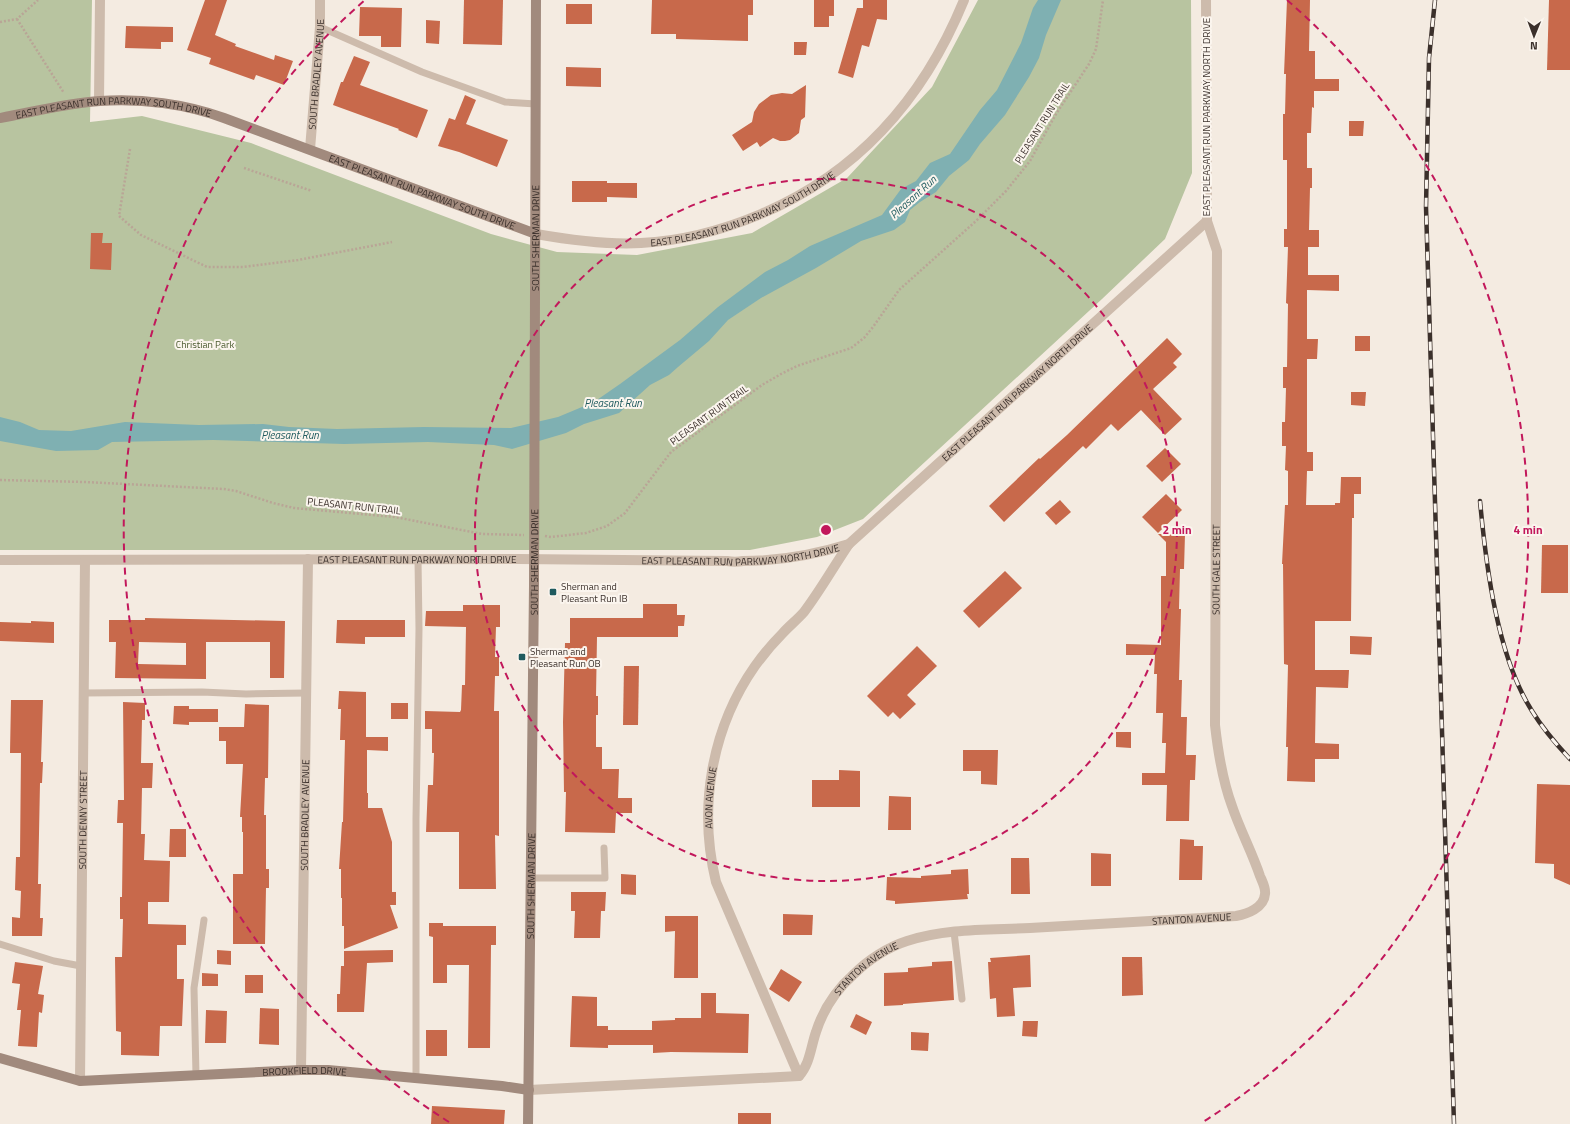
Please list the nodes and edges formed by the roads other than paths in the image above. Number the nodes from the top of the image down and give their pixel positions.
1 (100, 0) edge
2 (320, 0) edge
3 (536, 0) edge
4 (964, 0) edge
5 (1206, 0) edge
6 (320, 26) junction
7 (99, 101) junction
8 (536, 104) junction
9 (0, 118) edge
10 (310, 149) junction
11 (1207, 221) junction
12 (536, 234) junction
13 (849, 544) junction
14 (308, 559) junction
15 (418, 559) junction
16 (534, 559) junction
17 (0, 560) edge
18 (85, 560) junction
19 (306, 692) junction
20 (84, 693) junction
21 (604, 848) dead end
22 (531, 878) junction
23 (1254, 909) joint
24 (204, 920) dead end
25 (954, 932) junction
26 (0, 944) edge
27 (81, 966) junction
28 (962, 999) dead end
29 (0, 1058) edge
30 (302, 1070) junction
31 (196, 1075) junction
32 (799, 1076) junction
33 (416, 1079) junction
34 (80, 1080) junction
35 (529, 1090) junction
36 (528, 1124) edge

1 - 7 street
2 - 6 street, SOUTH BRADLEY AVENUE
3 - 8 main road, SOUTH SHERMAN DRIVE
4 - 12 street, EAST PLEASANT RUN PARKWAY SOUTH DRIVE
5 - 11 street, EAST PLEASANT RUN PARKWAY NORTH DRIVE
6 - 8 lane
6 - 10 street, SOUTH BRADLEY AVENUE
7 - 9 main road, EAST PLEASANT RUN PARKWAY SOUTH DRIVE
7 - 10 main road, EAST PLEASANT RUN PARKWAY SOUTH DRIVE
8 - 12 main road, SOUTH SHERMAN DRIVE
10 - 12 main road, EAST PLEASANT RUN PARKWAY SOUTH DRIVE
11 - 13 street, EAST PLEASANT RUN PARKWAY NORTH DRIVE
11 - 23 street, SOUTH GALE STREET
12 - 16 main road, SOUTH SHERMAN DRIVE
13 - 16 street, EAST PLEASANT RUN PARKWAY NORTH DRIVE
13 - 32 street, AVON AVENUE
14 - 15 street, EAST PLEASANT RUN PARKWAY NORTH DRIVE
14 - 18 street, EAST PLEASANT RUN PARKWAY NORTH DRIVE
14 - 19 street, SOUTH BRADLEY AVENUE
15 - 16 street, EAST PLEASANT RUN PARKWAY NORTH DRIVE
15 - 33 lane
16 - 22 main road, SOUTH SHERMAN DRIVE
17 - 18 street, EAST PLEASANT RUN PARKWAY NORTH DRIVE
18 - 20 street, SOUTH DENNY STREET
19 - 20 lane
19 - 30 street, SOUTH BRADLEY AVENUE
20 - 27 street, SOUTH DENNY STREET
21 - 22 lane
22 - 35 main road, SOUTH SHERMAN DRIVE
23 - 25 street, STANTON AVENUE
24 - 31 lane
25 - 28 lane
25 - 32 street, STANTON AVENUE
26 - 27 lane
27 - 34 street, SOUTH DENNY STREET
29 - 34 main road, BROOKFIELD DRIVE
30 - 31 main road, BROOKFIELD DRIVE
30 - 33 main road, BROOKFIELD DRIVE
31 - 34 main road, BROOKFIELD DRIVE
32 - 35 street
33 - 35 main road, BROOKFIELD DRIVE
35 - 36 main road, SOUTH SHERMAN DRIVE

